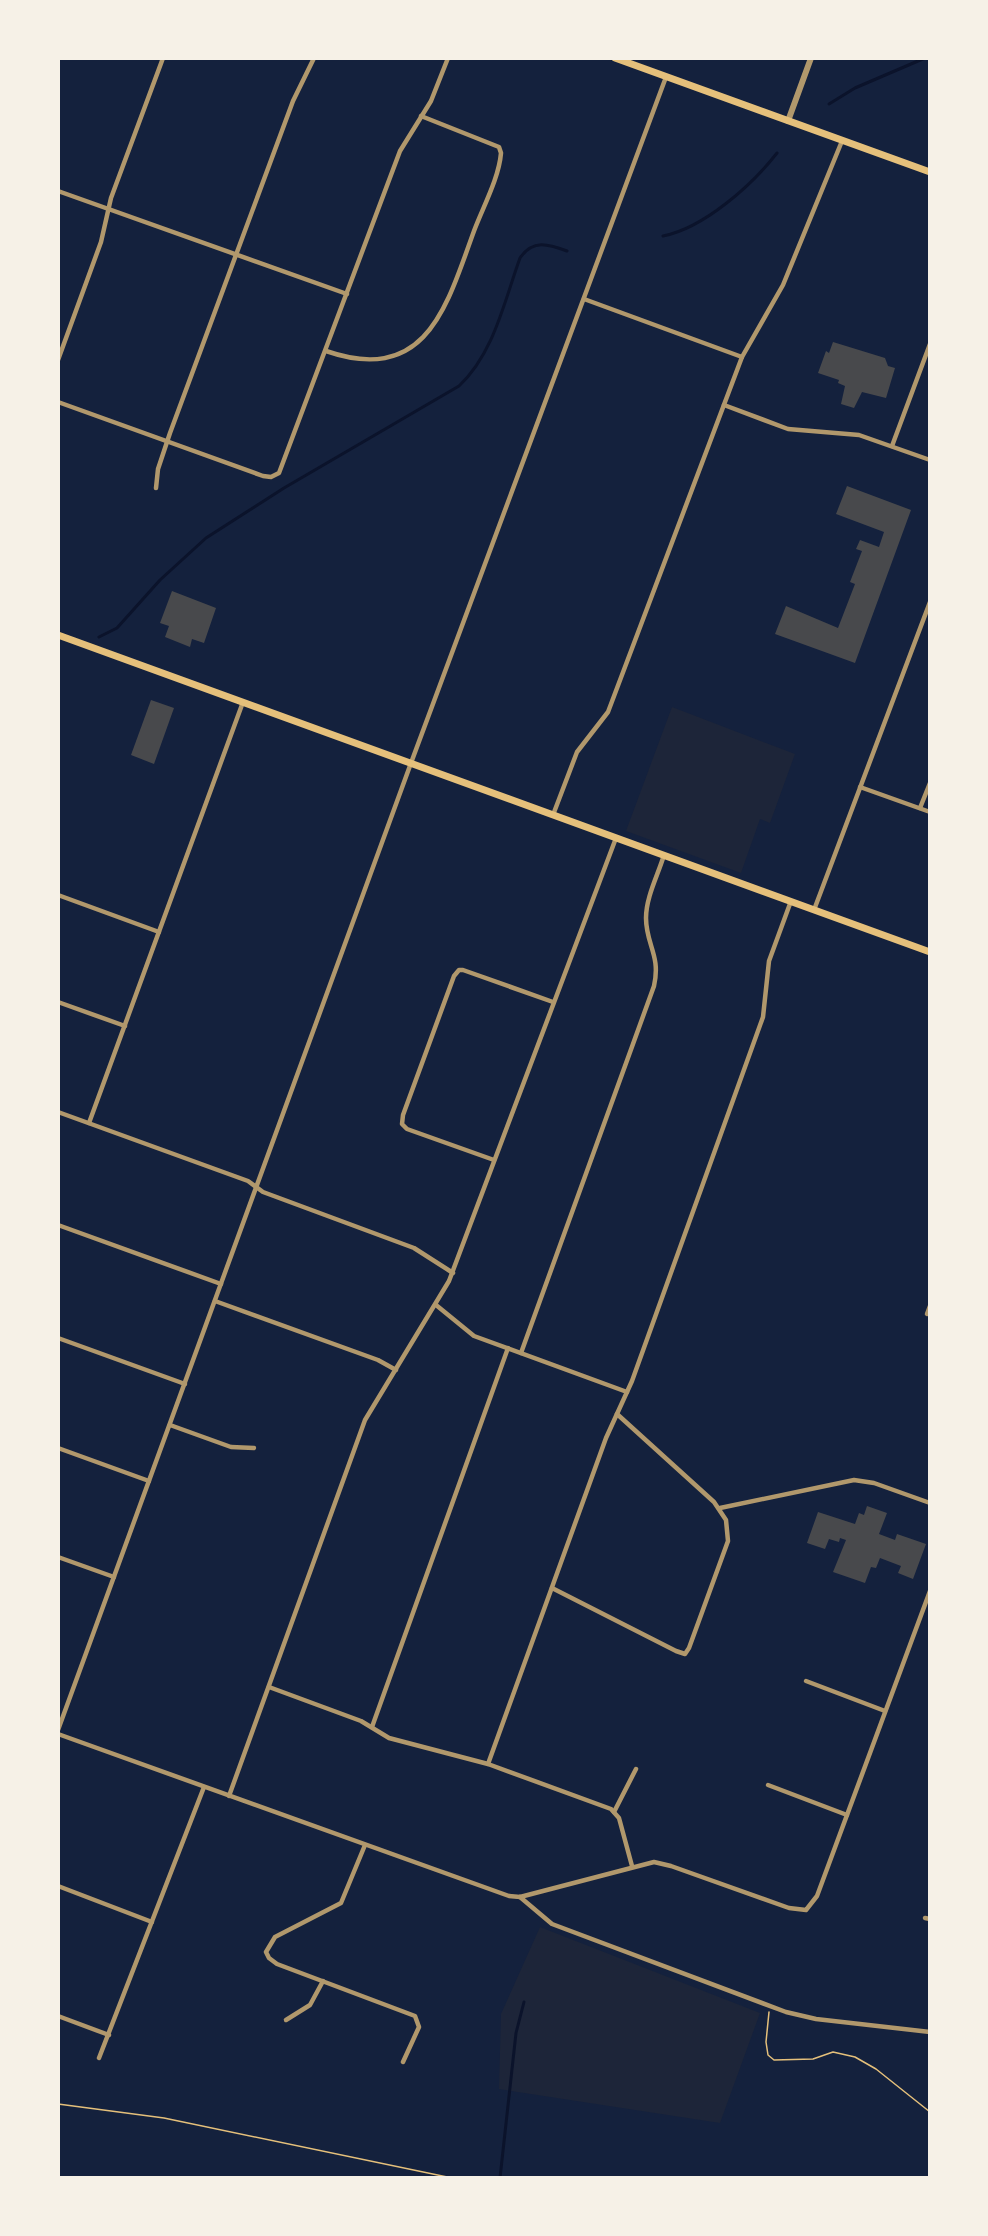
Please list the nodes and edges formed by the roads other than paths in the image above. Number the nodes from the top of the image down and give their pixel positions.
1 (163, 58) edge
2 (314, 58) edge
3 (448, 58) edge
4 (615, 58) edge
5 (811, 58) edge
6 (666, 77) junction
7 (421, 116) junction
8 (788, 121) junction
9 (842, 141) junction
10 (930, 172) edge
11 (58, 191) edge
12 (108, 208) junction
13 (236, 254) junction
14 (347, 294) junction
15 (584, 299) junction
16 (930, 344) edge
17 (326, 351) junction
18 (742, 357) junction
19 (58, 360) edge
20 (58, 402) edge
21 (724, 405) junction
22 (167, 442) junction
23 (892, 446) junction
24 (930, 460) edge
25 (156, 488) dead end
26 (930, 602) edge
27 (58, 635) edge
28 (243, 702) junction
29 (411, 763) junction
30 (930, 783) edge
31 (860, 787) junction
32 (920, 808) junction
33 (930, 812) edge
34 (553, 815) junction
35 (616, 838) junction
36 (664, 855) junction
37 (58, 895) edge
38 (791, 901) junction
39 (814, 910) junction
40 (159, 932) junction
41 (930, 952) edge
42 (58, 1002) edge
43 (553, 1002) junction
44 (125, 1026) junction
45 (58, 1112) edge
46 (90, 1123) junction
47 (494, 1160) junction
48 (256, 1187) junction
49 (58, 1225) edge
50 (453, 1273) junction
51 (221, 1284) junction
52 (215, 1301) junction
53 (436, 1305) junction
54 (930, 1306) edge
55 (927, 1314) dead end
56 (58, 1338) edge
57 (508, 1348) junction
58 (521, 1353) junction
59 (396, 1370) junction
60 (185, 1384) junction
61 (627, 1392) junction
62 (617, 1414) junction
63 (170, 1425) junction
64 (58, 1448) edge
65 (254, 1448) dead end
66 (149, 1481) junction
67 (930, 1503) edge
68 (720, 1508) junction
69 (58, 1557) edge
70 (114, 1577) junction
71 (552, 1588) junction
72 (930, 1591) edge
73 (806, 1681) dead end
74 (269, 1687) junction
75 (885, 1711) junction
76 (372, 1726) junction
77 (58, 1732) edge
78 (488, 1764) junction
79 (636, 1769) dead end
80 (768, 1785) dead end
81 (204, 1787) junction
82 (229, 1796) junction
83 (614, 1812) junction
84 (847, 1815) junction
85 (364, 1845) junction
86 (632, 1866) junction
87 (58, 1887) edge
88 (520, 1897) junction
89 (152, 1922) junction
90 (323, 1981) junction
91 (58, 2016) edge
92 (286, 2020) dead end
93 (930, 2032) edge
94 (108, 2035) junction
95 (99, 2058) dead end
96 (403, 2062) dead end

1 - 12 street
2 - 13 street
3 - 7 street
4 - 6 main road
5 - 8 street
6 - 8 main road
6 - 15 street
7 - 14 street
7 - 17 street
8 - 9 main road
9 - 10 main road
9 - 18 street
11 - 12 street
12 - 13 street
12 - 19 street
13 - 14 street
13 - 22 street
14 - 17 street
15 - 18 street
15 - 29 street
16 - 23 street
17 - 22 street
18 - 21 street
20 - 22 street
21 - 23 street
21 - 34 street
22 - 25 street
23 - 24 street
26 - 31 street
27 - 28 main road
28 - 29 main road
28 - 40 street
29 - 34 main road
29 - 48 street
30 - 32 street
31 - 32 street
31 - 39 street
32 - 33 street
34 - 35 main road
35 - 36 main road
35 - 43 street
36 - 38 main road
36 - 58 street
37 - 40 street
38 - 39 main road
38 - 61 street
39 - 41 main road
40 - 44 street
42 - 44 street
43 - 47 street
43 - 47 street
44 - 46 street
45 - 46 street
46 - 48 street
47 - 50 street
48 - 50 street
48 - 51 street
49 - 51 street
50 - 53 street
51 - 52 street
52 - 59 street
52 - 60 street
53 - 57 street
53 - 59 street
54 - 55 street
56 - 60 street
57 - 58 street
57 - 76 street
58 - 61 street
59 - 74 street
60 - 63 street
61 - 62 street
62 - 68 street
62 - 71 street
63 - 65 street
63 - 66 street
64 - 66 street
66 - 70 street
67 - 68 street
68 - 71 street
69 - 70 street
70 - 77 street
71 - 78 street
72 - 75 street
73 - 75 street
74 - 76 street
74 - 82 street
75 - 84 street
76 - 78 street
77 - 81 street
78 - 83 street
79 - 83 street
80 - 84 street
81 - 82 street
81 - 89 street
82 - 85 street
83 - 86 street
84 - 86 street
85 - 88 street
85 - 90 street
86 - 88 street
87 - 89 street
88 - 93 street
89 - 94 street
90 - 92 street
90 - 96 street
91 - 94 street
94 - 95 street

